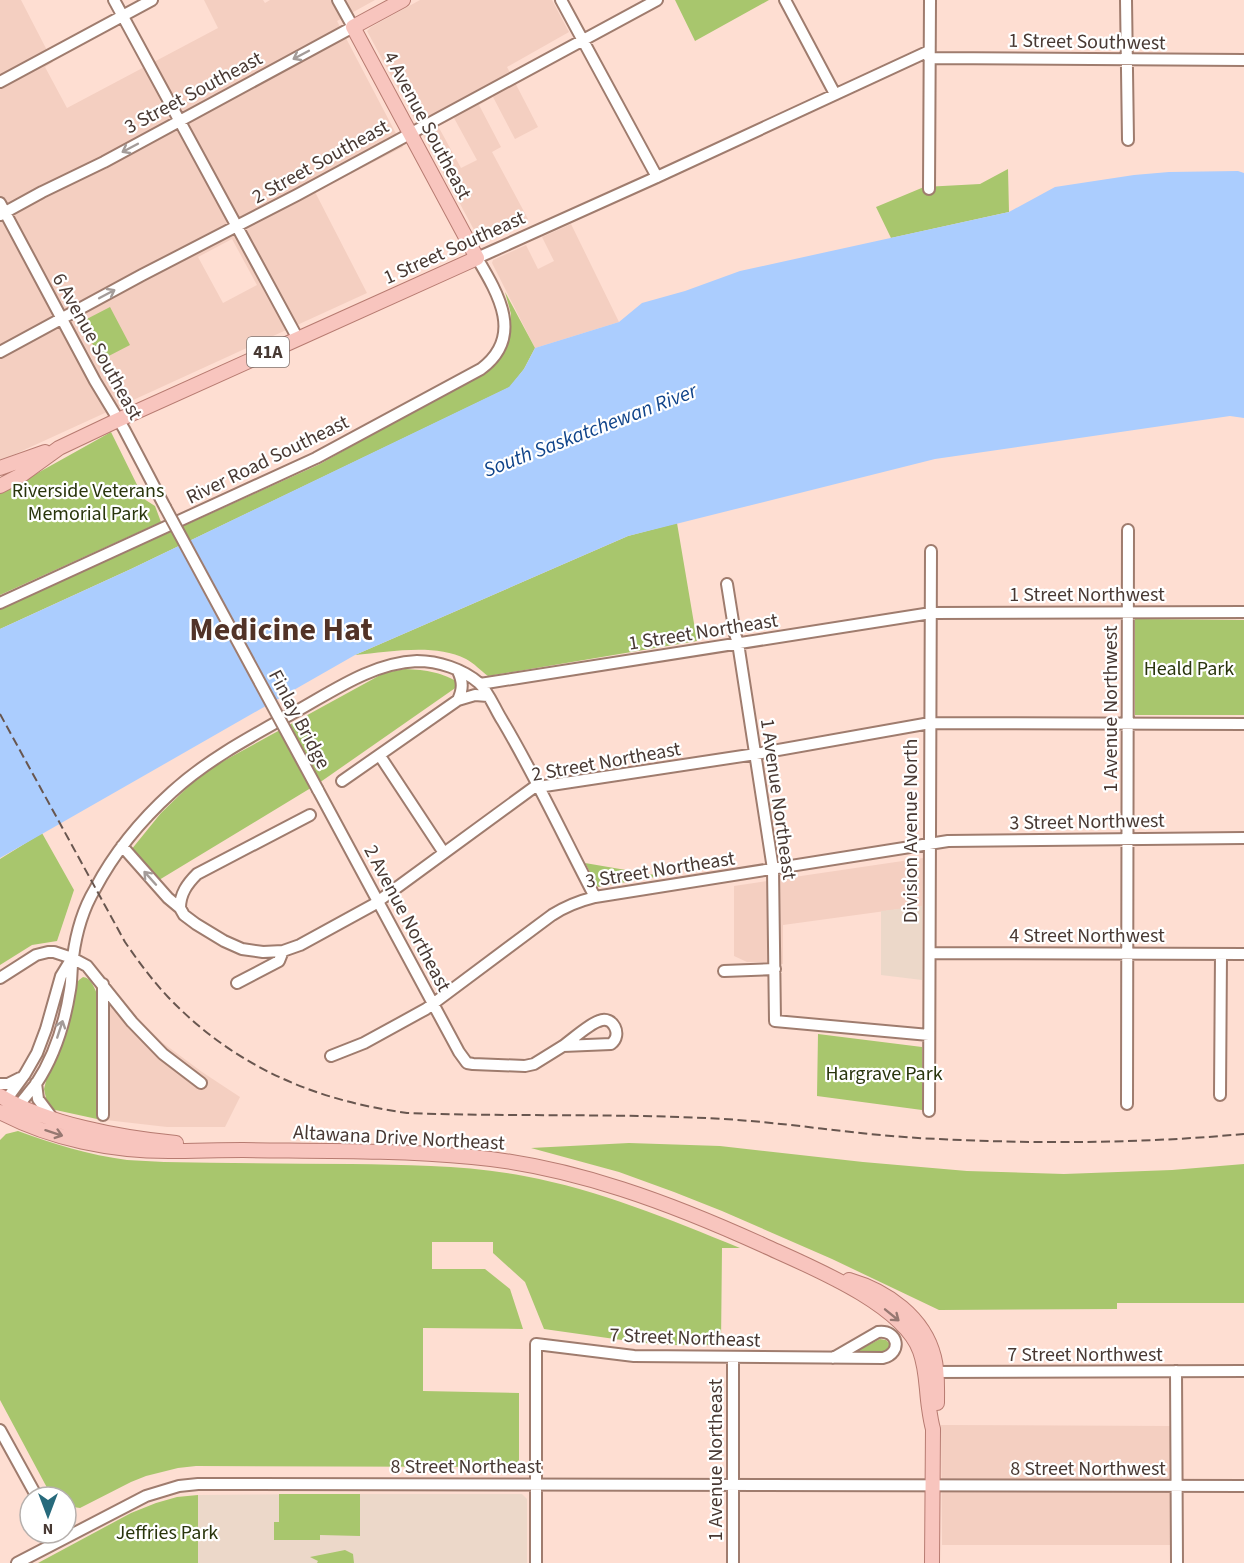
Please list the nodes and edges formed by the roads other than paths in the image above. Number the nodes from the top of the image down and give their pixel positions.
1 (114, 0) edge
2 (152, 0) edge
3 (338, 0) edge
4 (403, 0) edge
5 (561, 0) edge
6 (657, 0) edge
7 (785, 0) edge
8 (930, 0) edge
9 (1126, 0) edge
10 (123, 16) junction
11 (353, 27) junction
12 (583, 40) junction
13 (929, 54) junction
14 (1127, 59) junction
15 (1244, 60) edge
16 (0, 82) edge
17 (835, 94) junction
18 (180, 121) junction
19 (410, 132) junction
20 (1128, 140) dead end
21 (657, 177) junction
22 (929, 189) dead end
23 (2, 210) edge
24 (237, 226) junction
25 (477, 258) junction
26 (62, 319) junction
27 (298, 339) junction
28 (502, 341) joint
29 (0, 352) edge
30 (118, 420) junction
31 (59, 448) junction
32 (0, 468) edge
33 (0, 486) edge
34 (165, 507) joint
35 (1128, 530) dead end
36 (931, 550) dead end
37 (727, 584) dead end
38 (0, 603) edge
39 (1128, 612) junction
40 (1244, 612) edge
41 (931, 613) junction
42 (738, 644) junction
43 (458, 671) junction
44 (480, 684) junction
45 (488, 696) junction
46 (458, 700) junction
47 (930, 723) junction
48 (1128, 723) junction
49 (1244, 724) edge
50 (756, 753) junction
51 (380, 756) junction
52 (342, 782) dead end
53 (538, 787) junction
54 (318, 790) joint
55 (310, 815) dead end
56 (1244, 838) edge
57 (1127, 839) junction
58 (930, 844) junction
59 (122, 846) junction
60 (444, 853) junction
61 (773, 869) junction
62 (595, 897) junction
63 (378, 901) junction
64 (180, 908) junction
65 (283, 951) junction
66 (930, 953) junction
67 (1127, 954) junction
68 (1221, 954) junction
69 (1244, 954) edge
70 (72, 958) junction
71 (774, 969) junction
72 (724, 971) dead end
73 (0, 978) edge
74 (237, 983) dead end
75 (103, 984) junction
76 (433, 1003) junction
77 (929, 1035) junction
78 (563, 1046) dead end
79 (331, 1056) dead end
80 (25, 1074) junction
81 (36, 1083) junction
82 (201, 1083) dead end
83 (0, 1084) edge
84 (1220, 1095) dead end
85 (1127, 1104) dead end
86 (5, 1109) edge
87 (929, 1111) dead end
88 (104, 1115) dead end
89 (54, 1120) junction
90 (240, 1150) junction
91 (733, 1358) junction
92 (833, 1358) junction
93 (1176, 1371) junction
94 (1244, 1371) edge
95 (931, 1372) junction
96 (0, 1430) edge
97 (5, 1451) edge
98 (536, 1484) junction
99 (733, 1484) junction
100 (29, 1485) edge
101 (933, 1486) junction
102 (1177, 1486) junction
103 (1244, 1486) edge
104 (78, 1528) edge
105 (45, 1545) edge
106 (17, 1563) edge
107 (536, 1563) edge
108 (733, 1563) edge
109 (932, 1563) edge
110 (1177, 1563) edge

1 - 10 street
2 - 10 street
3 - 11 street
4 - 11 main road, 3 Street Southeast
5 - 12 street
6 - 12 street, 2 Street Southeast
7 - 17 street
8 - 13 street
9 - 14 street
10 - 16 street
10 - 18 street
11 -> 18 street, 3 Street Southeast
11 - 19 main road, 4 Avenue Southeast
12 - 19 street, 2 Street Southeast
12 - 21 street
13 - 14 street, 1 Street Southwest
13 - 17 street, 1 Street Southeast
13 - 22 street
14 - 15 street, 1 Street Southwest
14 - 20 street
17 - 21 street, 1 Street Southeast
18 -> 23 street, 3 Street Southeast
18 - 24 street
19 - 24 street, 2 Street Southeast
19 - 25 main road, 4 Avenue Southeast
21 - 25 street, 1 Street Southeast
23 - 26 street, 6 Avenue Southeast
26 -> 24 street, 2 Street Southeast
24 - 27 street
25 - 27 main road, 1 Street Southeast / 41A
25 - 28 street, 4 Avenue Southeast
26 - 29 street, 2 Street Southeast
26 - 30 street, 6 Avenue Southeast
27 - 30 main road, 1 Street Southeast / 41A
28 - 38 street, River Road Southeast
30 - 31 main road, 1 Street Southeast / 41A
30 - 34 street, 6 Avenue Southeast
31 - 32 main road
31 - 33 main road, 1 Street Southeast / 41A
34 - 54 street, Finlay Bridge, bridge
35 - 39 street, 1 Avenue Northwest
36 - 41 street, Division Avenue North
37 - 42 street, 1 Avenue Northeast
39 - 40 street, 1 Street Northwest
39 - 41 street, 1 Street Northwest
39 - 48 street, 1 Avenue Northwest
41 - 42 street, 1 Street Northeast
41 - 47 street, Division Avenue North
42 - 44 street, 1 Street Northeast
42 - 50 street, 1 Avenue Northeast
43 - 44 street
43 - 46 street
43 - 59 street
44 - 45 street
45 - 46 street
45 - 53 street
46 - 51 street
47 - 48 street, 2 Street Northeast
47 - 50 street, 2 Street Northeast
47 - 58 street, Division Avenue North
48 - 49 street, 2 Street Northeast
48 - 57 street, 1 Avenue Northwest
50 - 53 street, 2 Street Northeast
50 - 61 street, 1 Avenue Northeast
51 - 52 street
51 - 60 street
53 - 60 street, 2 Street Northeast
53 - 62 street
54 - 63 street, 2 Avenue Northeast
55 - 64 street
56 - 57 street, 3 Street Northwest
57 - 58 street, 3 Street Northwest
57 - 67 street, 1 Avenue Northwest
58 - 61 street, 3 Street Northeast
58 - 66 street, Division Avenue North
64 -> 59 street
59 - 70 street
60 - 63 street, 2 Street Northeast
61 - 62 street, 3 Street Northeast
61 - 71 street, 1 Avenue Northeast
62 - 76 street, 3 Street Northeast
63 - 65 street, 2 Street Northeast
63 - 76 street, 2 Avenue Northeast
64 - 65 street
65 - 74 street, 2 Street Northeast
66 - 67 street, 4 Street Northwest
66 - 77 street, Division Avenue North
67 - 68 street, 4 Street Northwest
67 - 85 street, 1 Avenue Northwest
68 - 69 street, 4 Street Northwest
68 - 84 street
70 - 73 street
70 - 75 street
70 - 80 street
81 -> 70 street
71 - 72 street
71 - 77 street, 1 Avenue Northeast
75 - 82 street
75 - 88 street
76 - 78 street, 2 Avenue Northeast
76 - 79 street, 3 Street Northeast
77 - 87 street, Division Avenue North
80 - 83 street
80 - 86 street
81 - 86 street
81 - 89 street
86 - 89 main road, Altawana Drive Northeast
86 -> 90 main road, Altawana Drive Northeast
89 - 90 main road, Altawana Drive Northeast
90 - 95 main road, Altawana Drive Northeast
91 - 92 street, 7 Street Northeast
91 - 98 street, 7 Street Northeast
91 - 99 street, 1 Avenue Northeast
92 - 92 street, 7 Street Northeast
93 - 94 street, 7 Street Northwest
93 - 95 street, 7 Street Northwest
93 - 102 street
95 - 101 main road
96 - 97 street
97 - 100 street
98 - 99 street, 8 Street Northeast
98 - 104 street, 8 Street Northeast
98 - 107 street
99 - 101 street, 8 Street Northeast
99 - 108 street, 1 Avenue Northeast
101 - 102 street, 8 Street Northwest
101 - 109 main road
102 - 103 street, 8 Street Northwest
102 - 110 street
105 - 106 street, 8 Street Northeast

